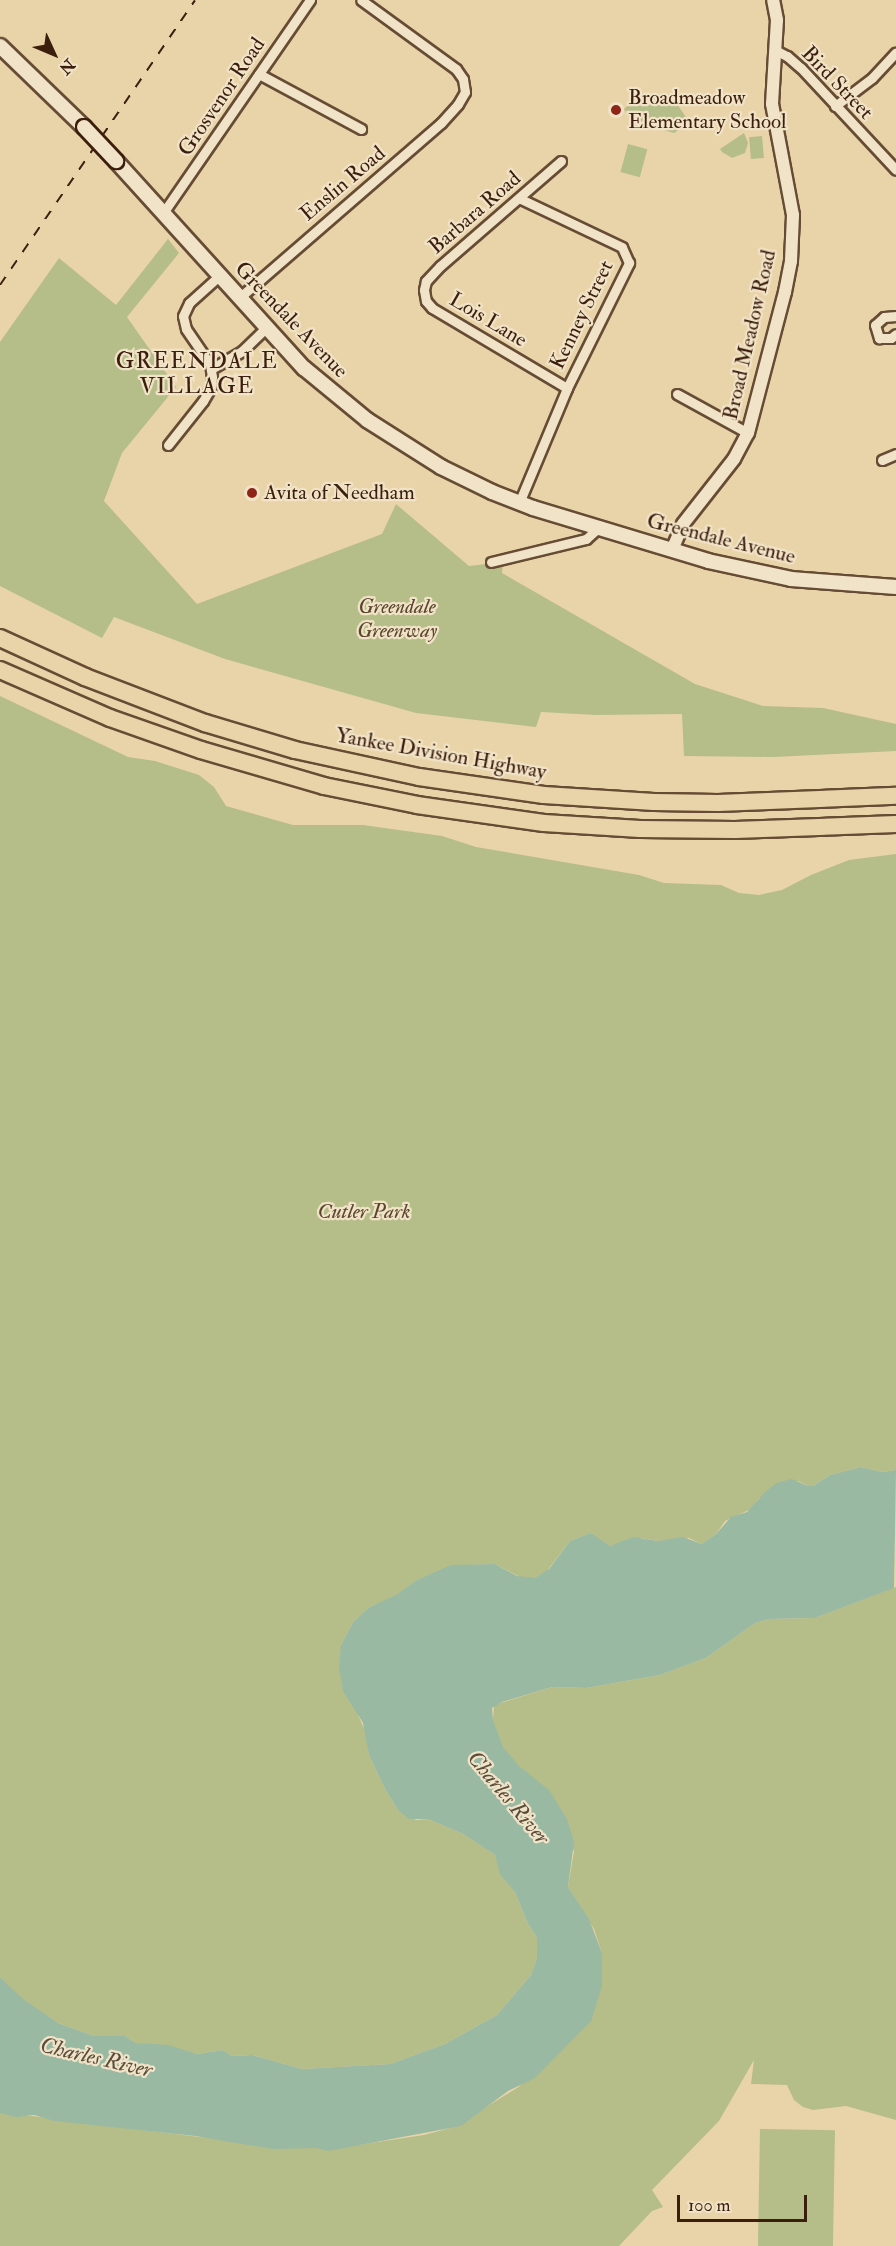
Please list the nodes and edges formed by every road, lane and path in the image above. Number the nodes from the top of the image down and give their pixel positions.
1 (310, 0) edge
2 (361, 0) edge
3 (773, 0) edge
4 (0, 46) edge
5 (775, 50) junction
6 (896, 52) edge
7 (259, 74) junction
8 (835, 106) junction
9 (361, 129) dead end
10 (561, 161) dead end
11 (896, 170) edge
12 (520, 199) junction
13 (162, 213) junction
14 (219, 276) junction
15 (239, 298) junction
16 (425, 298) joint
17 (896, 316) edge
18 (266, 328) junction
19 (896, 334) edge
20 (211, 369) junction
21 (567, 388) junction
22 (677, 394) dead end
23 (748, 433) junction
24 (168, 445) dead end
25 (896, 454) edge
26 (882, 460) dead end
27 (519, 504) junction
28 (597, 529) junction
29 (672, 550) junction
30 (491, 561) dead end
31 (896, 587) edge
32 (0, 638) edge
33 (0, 670) edge
34 (896, 795) edge
35 (896, 824) edge

1 - 7 street, Grosvenor Road
2 - 15 street, Enslin Road
3 - 5 street, Broad Meadow Road
4 - 13 main road, Greendale Avenue, bridge
5 - 8 street, Bird Street
5 - 23 street, Broad Meadow Road
6 - 8 street
7 - 9 street
7 - 13 street, Grosvenor Road
8 - 11 street, Bird Street
10 - 12 street, Barbara Road
12 - 16 street, Barbara Road
12 - 21 street, Kenney Street
13 - 14 main road, Greendale Avenue
14 - 15 main road, Greendale Avenue
14 - 20 street
15 - 18 main road, Greendale Avenue
16 - 21 street, Lois Lane
17 - 19 street
18 - 20 street
18 - 27 main road, Greendale Avenue
20 - 24 street
21 - 27 street, Kenney Street
22 - 23 street
23 - 29 street, Broad Meadow Road
25 - 26 street
27 - 28 main road, Greendale Avenue
28 - 29 main road, Greendale Avenue
28 - 30 street
29 - 31 main road, Greendale Avenue
32 - 34 highway, Yankee Division Highway
33 - 35 highway

